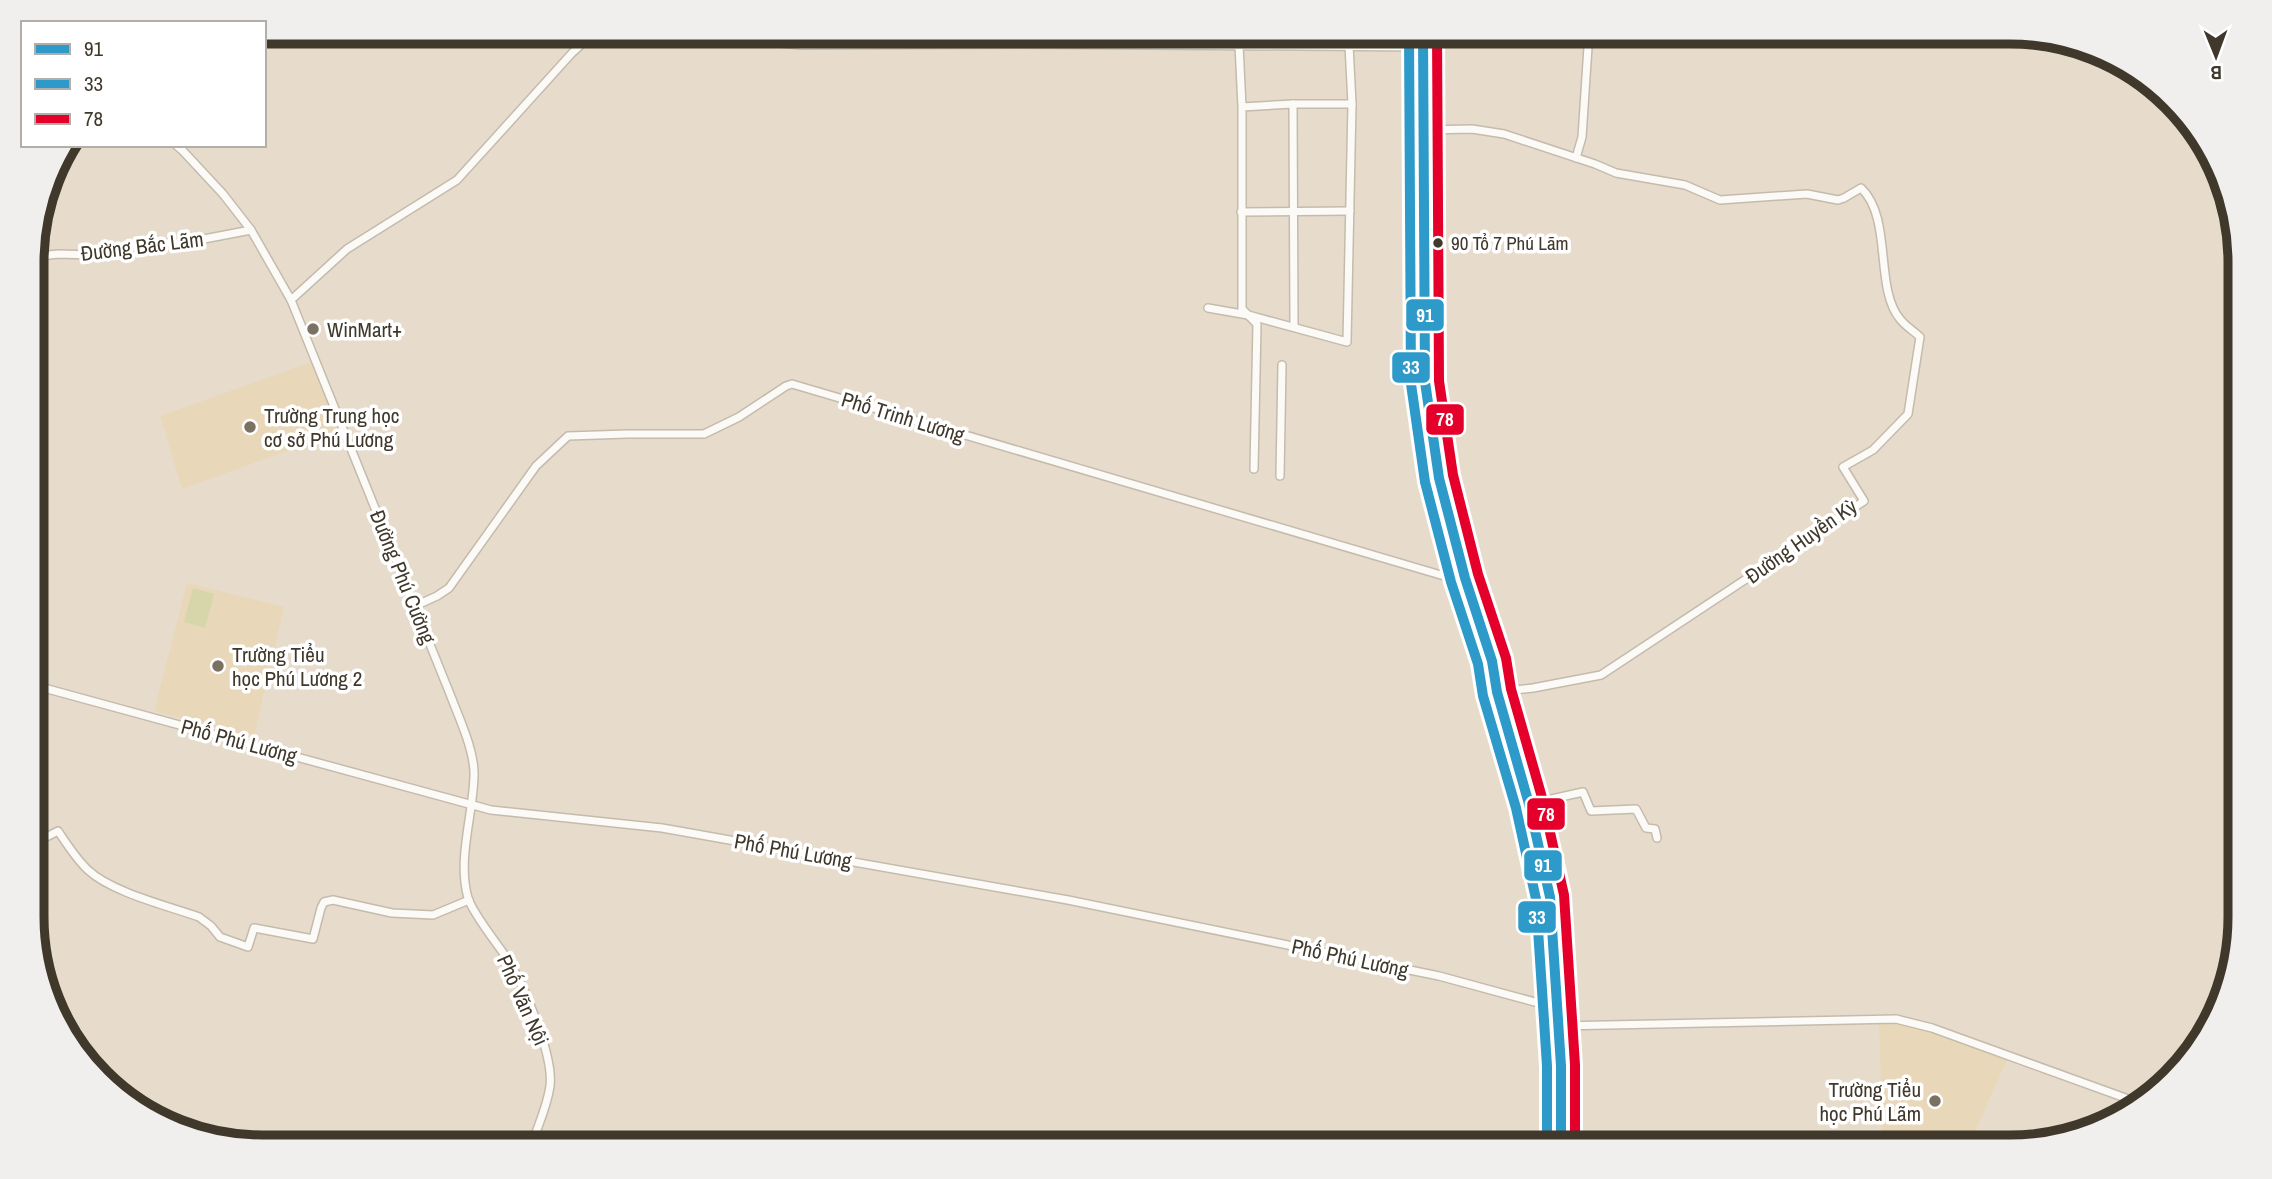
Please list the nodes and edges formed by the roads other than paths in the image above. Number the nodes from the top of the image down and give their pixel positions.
1 (582, 44) edge
2 (791, 44) edge
3 (1020, 44) edge
4 (1020, 44) edge
5 (1588, 44) edge
6 (1239, 45) junction
7 (1349, 45) junction
8 (1423, 47) joint
9 (1293, 104) junction
10 (1352, 104) junction
11 (1242, 107) junction
12 (1424, 130) junction
13 (178, 147) edge
14 (1576, 158) junction
15 (1350, 211) junction
16 (1241, 212) junction
17 (1294, 212) junction
18 (251, 230) junction
19 (44, 256) edge
20 (291, 299) junction
21 (1208, 308) dead end
22 (1248, 315) junction
23 (1294, 327) junction
24 (1282, 365) dead end
25 (1254, 469) dead end
26 (1280, 476) dead end
27 (1465, 578) junction
28 (415, 606) junction
29 (44, 688) edge
30 (1497, 692) junction
31 (1530, 804) junction
32 (472, 805) junction
33 (44, 838) edge
34 (1657, 838) dead end
35 (468, 900) junction
36 (491, 935) joint
37 (1557, 1008) junction
38 (1558, 1026) junction
39 (2129, 1099) edge
40 (535, 1135) edge
41 (1561, 1135) edge

1 - 20 street
2 - 4 street
3 - 6 street
5 - 14 street
6 - 7 street
6 - 11 street
7 - 8 street
7 - 10 street
8 - 12 highway
9 - 10 street
9 - 11 street
9 - 17 street
10 - 15 street
11 - 16 street
12 - 14 street, Đường Huyền Kỳ
12 - 27 highway
13 - 18 street, Đường Phú Cường
14 - 30 street, Đường Huyền Kỳ
15 - 17 street
15 - 23 street
16 - 17 street
16 - 22 street
17 - 23 street
18 - 19 street, Đường Bắc Lãm
18 - 20 street, Đường Phú Cường
20 - 28 street, Đường Phú Cường
21 - 22 street
22 - 23 street
22 - 25 street
24 - 26 street
27 - 28 street, Phố Trinh Lương
27 - 30 highway
28 - 32 street, Đường Phú Cường
29 - 32 street, Phố Phú Lương
30 - 31 highway
31 - 34 street
31 - 37 highway
32 - 35 street, Đường Phú Cường
32 - 37 street, Phố Phú Lương
33 - 35 street
35 - 36 street, Đường Phú Cường
36 - 40 street, Phố Văn Nội
37 - 38 highway
38 - 39 street
38 - 41 highway

